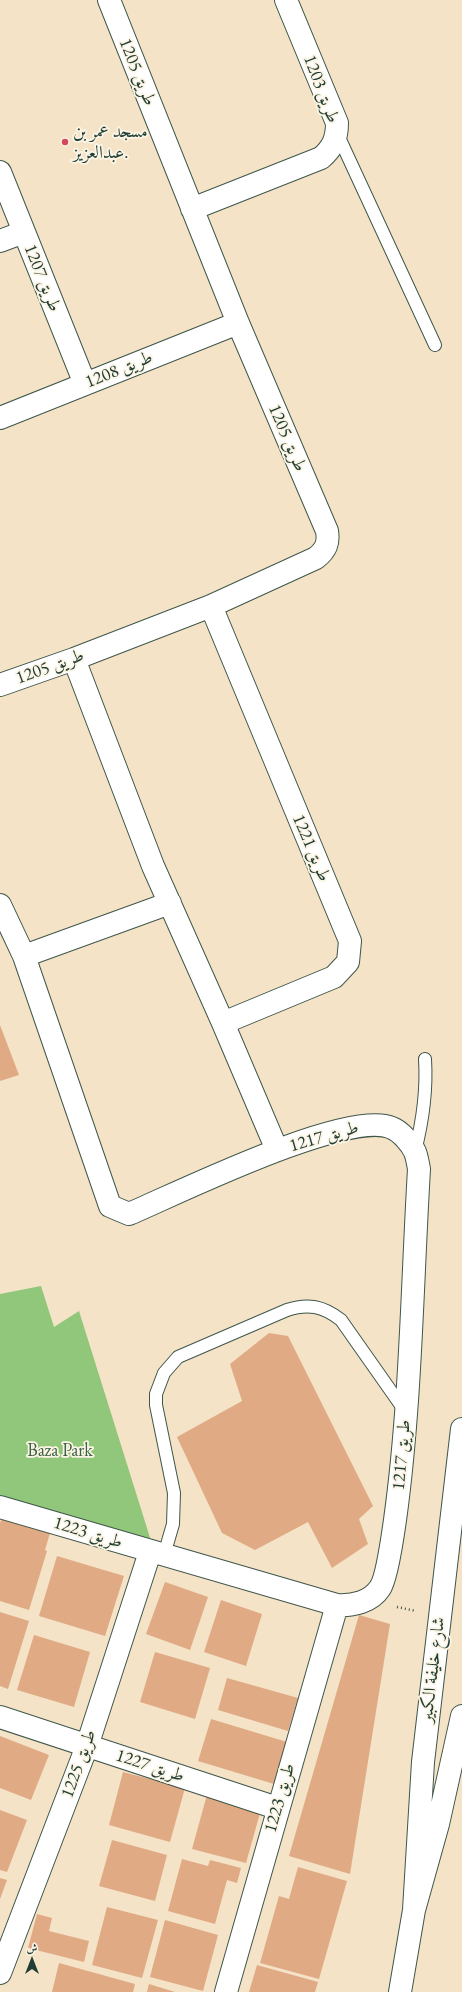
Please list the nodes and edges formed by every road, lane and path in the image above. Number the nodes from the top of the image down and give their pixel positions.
1 (109, 0) edge
2 (289, 1) edge
3 (337, 133) junction
4 (0, 172) edge
5 (192, 209) junction
6 (24, 232) junction
7 (0, 241) edge
8 (238, 323) junction
9 (435, 345) dead end
10 (85, 384) junction
11 (0, 418) edge
12 (211, 606) junction
13 (74, 659) junction
14 (0, 685) edge
15 (170, 902) junction
16 (0, 905) edge
17 (24, 956) junction
18 (223, 1023) junction
19 (426, 1059) dead end
20 (278, 1150) junction
21 (415, 1151) junction
22 (406, 1412) junction
23 (462, 1429) edge
24 (0, 1507) edge
25 (157, 1554) junction
26 (375, 1593) junction
27 (337, 1605) junction
28 (440, 1613) junction
29 (462, 1716) edge
30 (0, 1717) edge
31 (87, 1746) junction
32 (278, 1808) junction
33 (414, 1910) junction
34 (0, 1973) edge
35 (226, 1992) edge
36 (400, 1992) edge

1 - 5 street, طريق 1205
2 - 3 street, طريق 1203
3 - 5 street, طريق 1203
3 - 9 lane
4 - 6 street, طريق 1207
5 - 8 street, طريق 1205
6 - 7 street
6 - 10 street, طريق 1207
8 - 10 street, طريق 1208
8 - 12 street, طريق 1205
10 - 11 street, طريق 1208
12 - 13 street, طريق 1205
12 - 18 street, طريق 1221
13 - 14 street, طريق 1205
13 - 15 street
15 - 17 street
15 - 18 street
16 - 17 street, طريق 1217
17 - 20 street, طريق 1217
18 - 20 street
19 - 21 lane
20 - 21 street, طريق 1217
21 - 22 street, طريق 1217
22 - 25 lane
22 - 26 street, طريق 1217
23 - 28 street, شارع خليفة الكبير
24 - 25 street, طريق 1223
25 - 27 street, طريق 1223
25 - 31 street, طريق 1225
26 - 27 street, طريق 1223
26 - 28 path
27 - 32 street, طريق 1223
28 - 33 street, شارع خليفة الكبير
29 - 33 street, شارع خليفة الكبير
30 - 31 street, طريق 1227
31 - 32 street, طريق 1227
31 - 34 street, طريق 1225
32 - 35 street, طريق 1223
33 - 36 street, شارع خليفة الكبير

